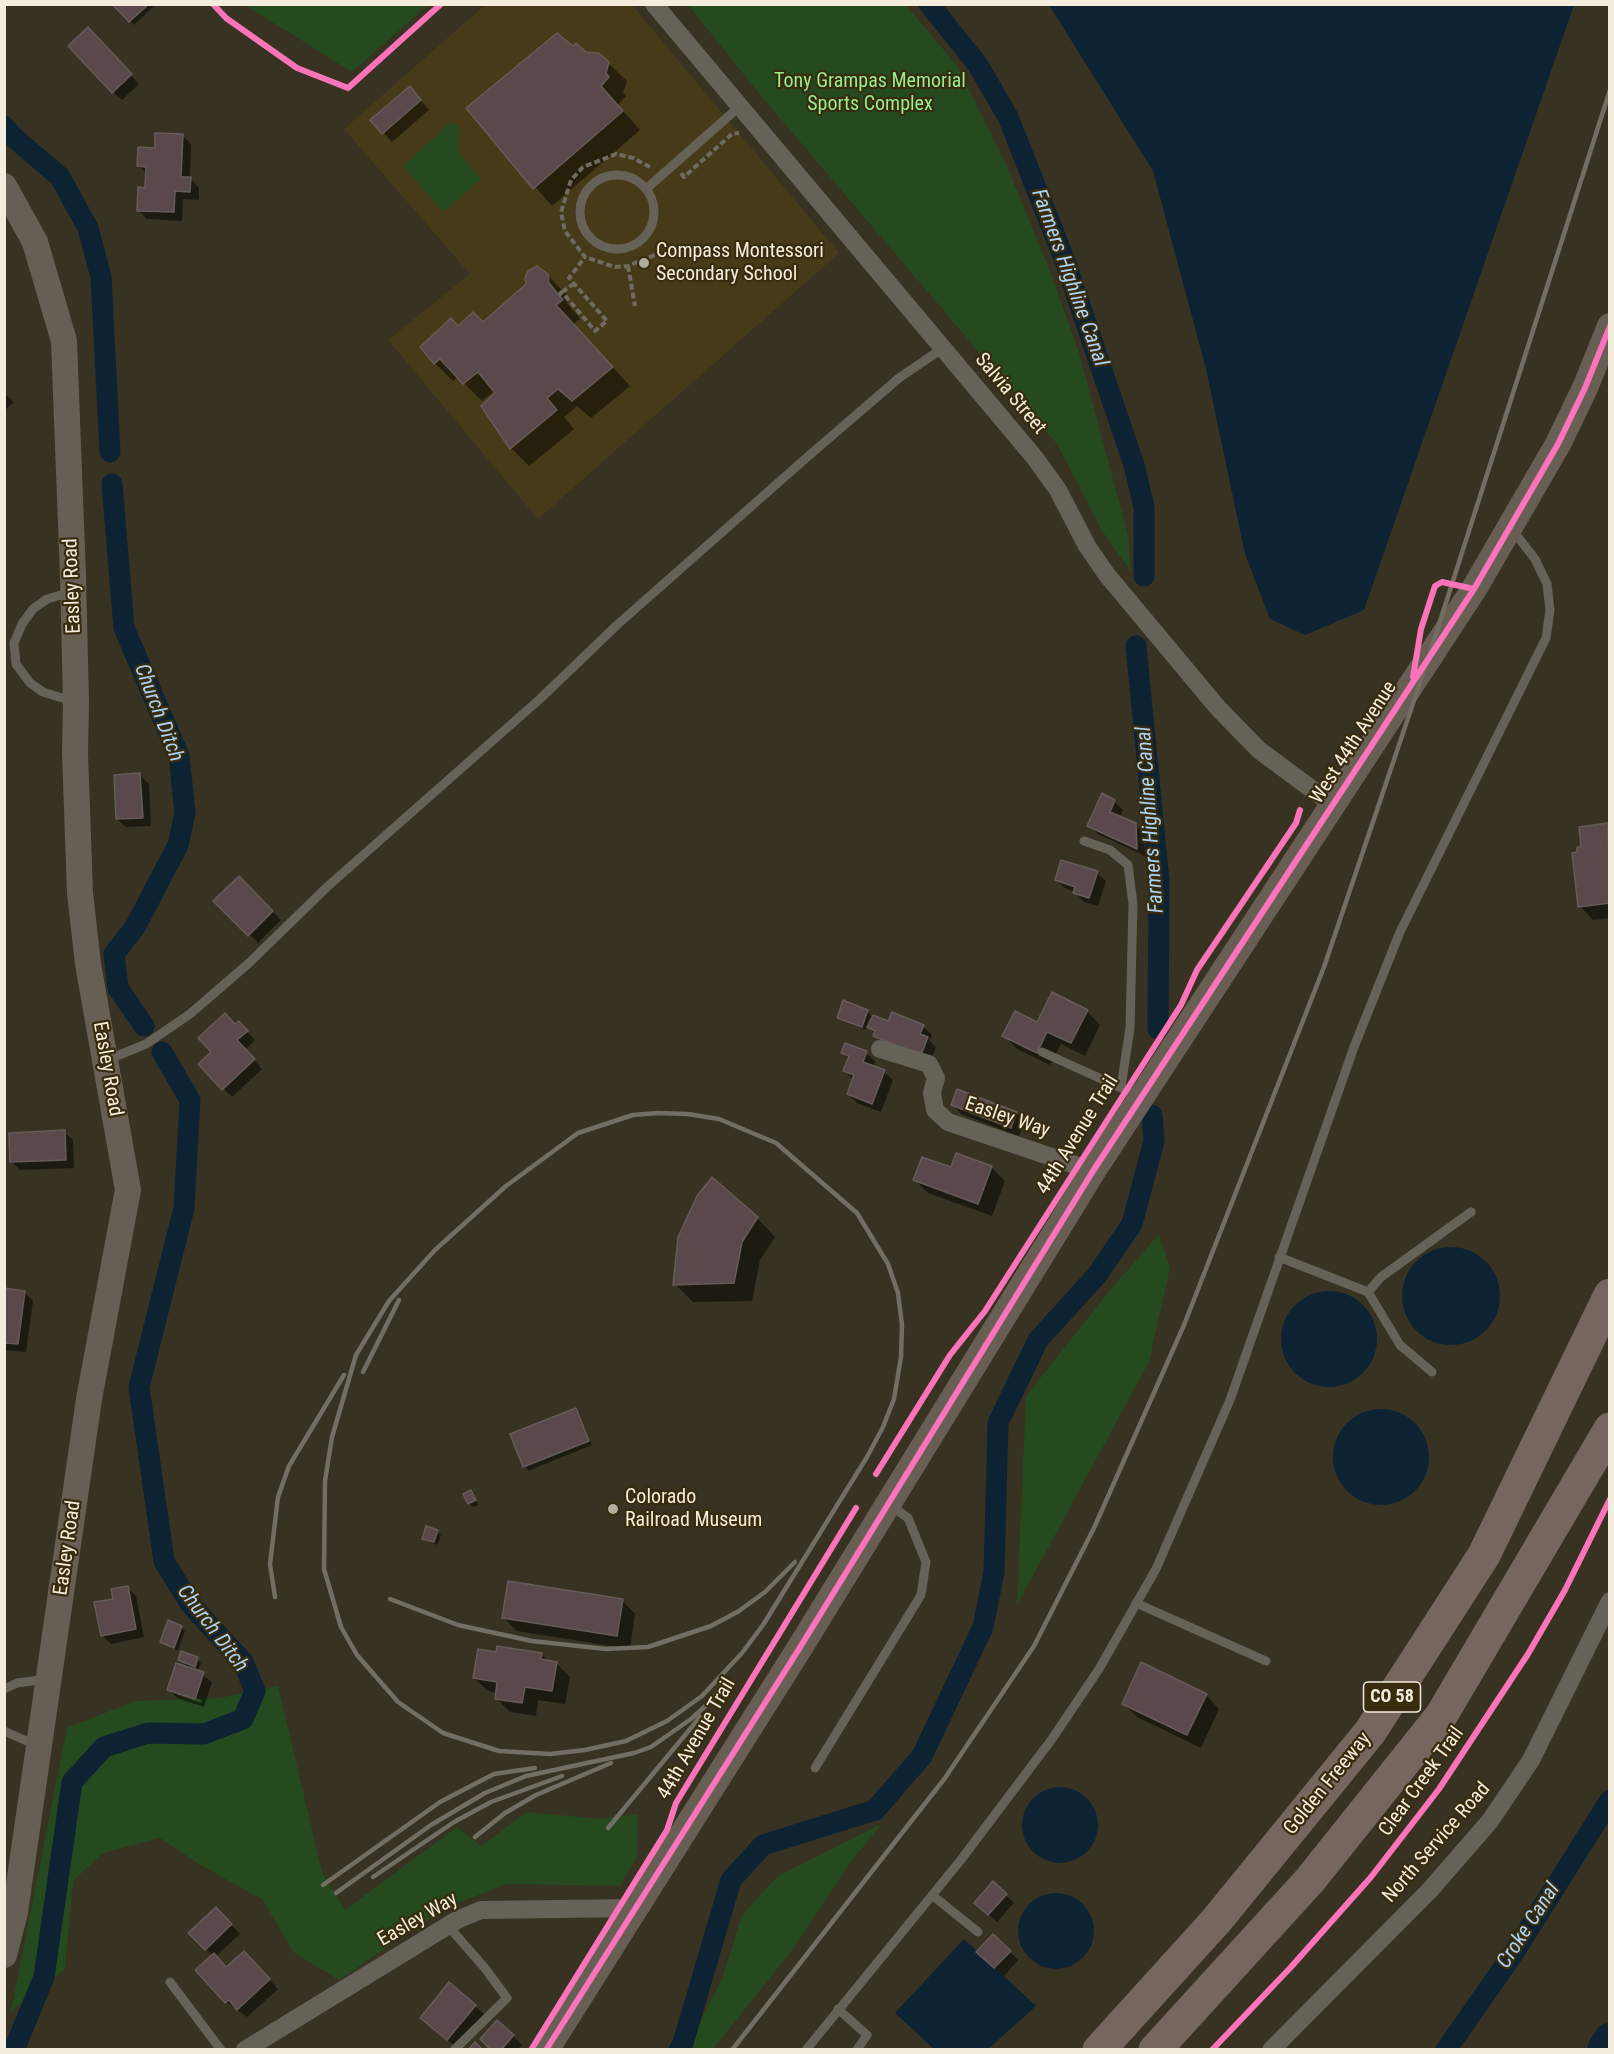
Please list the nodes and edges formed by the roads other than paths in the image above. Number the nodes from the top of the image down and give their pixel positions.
1 (654, 4) edge
2 (739, 107) junction
3 (4, 186) edge
4 (646, 189) junction
5 (1610, 326) edge
6 (943, 348) junction
7 (1511, 528) junction
8 (73, 591) junction
9 (9, 643) edge
10 (76, 702) junction
11 (1333, 805) junction
12 (1084, 840) dead end
13 (880, 1049) dead end
14 (1042, 1052) dead end
15 (105, 1061) junction
16 (1136, 1093) junction
17 (1094, 1171) junction
18 (1471, 1212) dead end
19 (1279, 1257) junction
20 (1368, 1292) junction
21 (1610, 1295) edge
22 (1432, 1372) dead end
23 (1610, 1429) edge
24 (888, 1504) junction
25 (1610, 1601) edge
26 (1136, 1603) junction
27 (1266, 1661) dead end
28 (49, 1678) junction
29 (4, 1689) edge
30 (4, 1731) edge
31 (39, 1747) junction
32 (815, 1768) dead end
33 (932, 1894) junction
34 (636, 1908) junction
35 (10, 1911) edge
36 (448, 1926) junction
37 (978, 1932) dead end
38 (4, 1955) edge
39 (170, 1982) dead end
40 (838, 2009) junction
41 (221, 2049) edge
42 (245, 2049) edge
43 (454, 2049) edge
44 (546, 2049) edge
45 (806, 2049) edge
46 (857, 2049) edge
47 (1100, 2049) edge
48 (1155, 2049) edge
49 (1270, 2049) edge

1 - 2 street, Salvia Street
2 - 4 lane
2 - 6 street, Salvia Street
3 - 8 street, Easley Road
4 - 4 lane
5 - 7 street, West 44th Avenue
6 - 11 street, Salvia Street
6 - 15 lane
7 - 11 street, West 44th Avenue
7 - 19 lane
8 - 9 lane
8 - 10 street, Easley Road
9 - 10 lane
10 - 15 street, Easley Road
11 - 16 street, West 44th Avenue
12 - 16 lane
13 - 17 street, Easley Way
14 - 16 lane
15 - 28 street, Easley Road
16 - 17 street, West 44th Avenue
17 - 24 street, West 44th Avenue
18 - 20 lane
19 - 20 lane
19 - 26 lane
20 - 22 lane
21 - 47 highway, Golden Freeway / CO 58
23 - 48 highway, CO 58
24 - 32 lane
24 - 34 street, West 44th Avenue
25 - 49 street, North Service Road
26 - 27 lane
26 - 33 lane
28 - 29 lane
28 - 31 street, Easley Road
30 - 31 lane
31 - 35 street, Easley Road
33 - 37 lane
33 - 40 lane
34 - 36 street, Easley Way
34 - 44 street, West 44th Avenue
35 - 38 street, Easley Road
36 - 42 street, Easley Way
36 - 43 lane
39 - 41 lane
40 - 45 lane
40 - 46 lane

